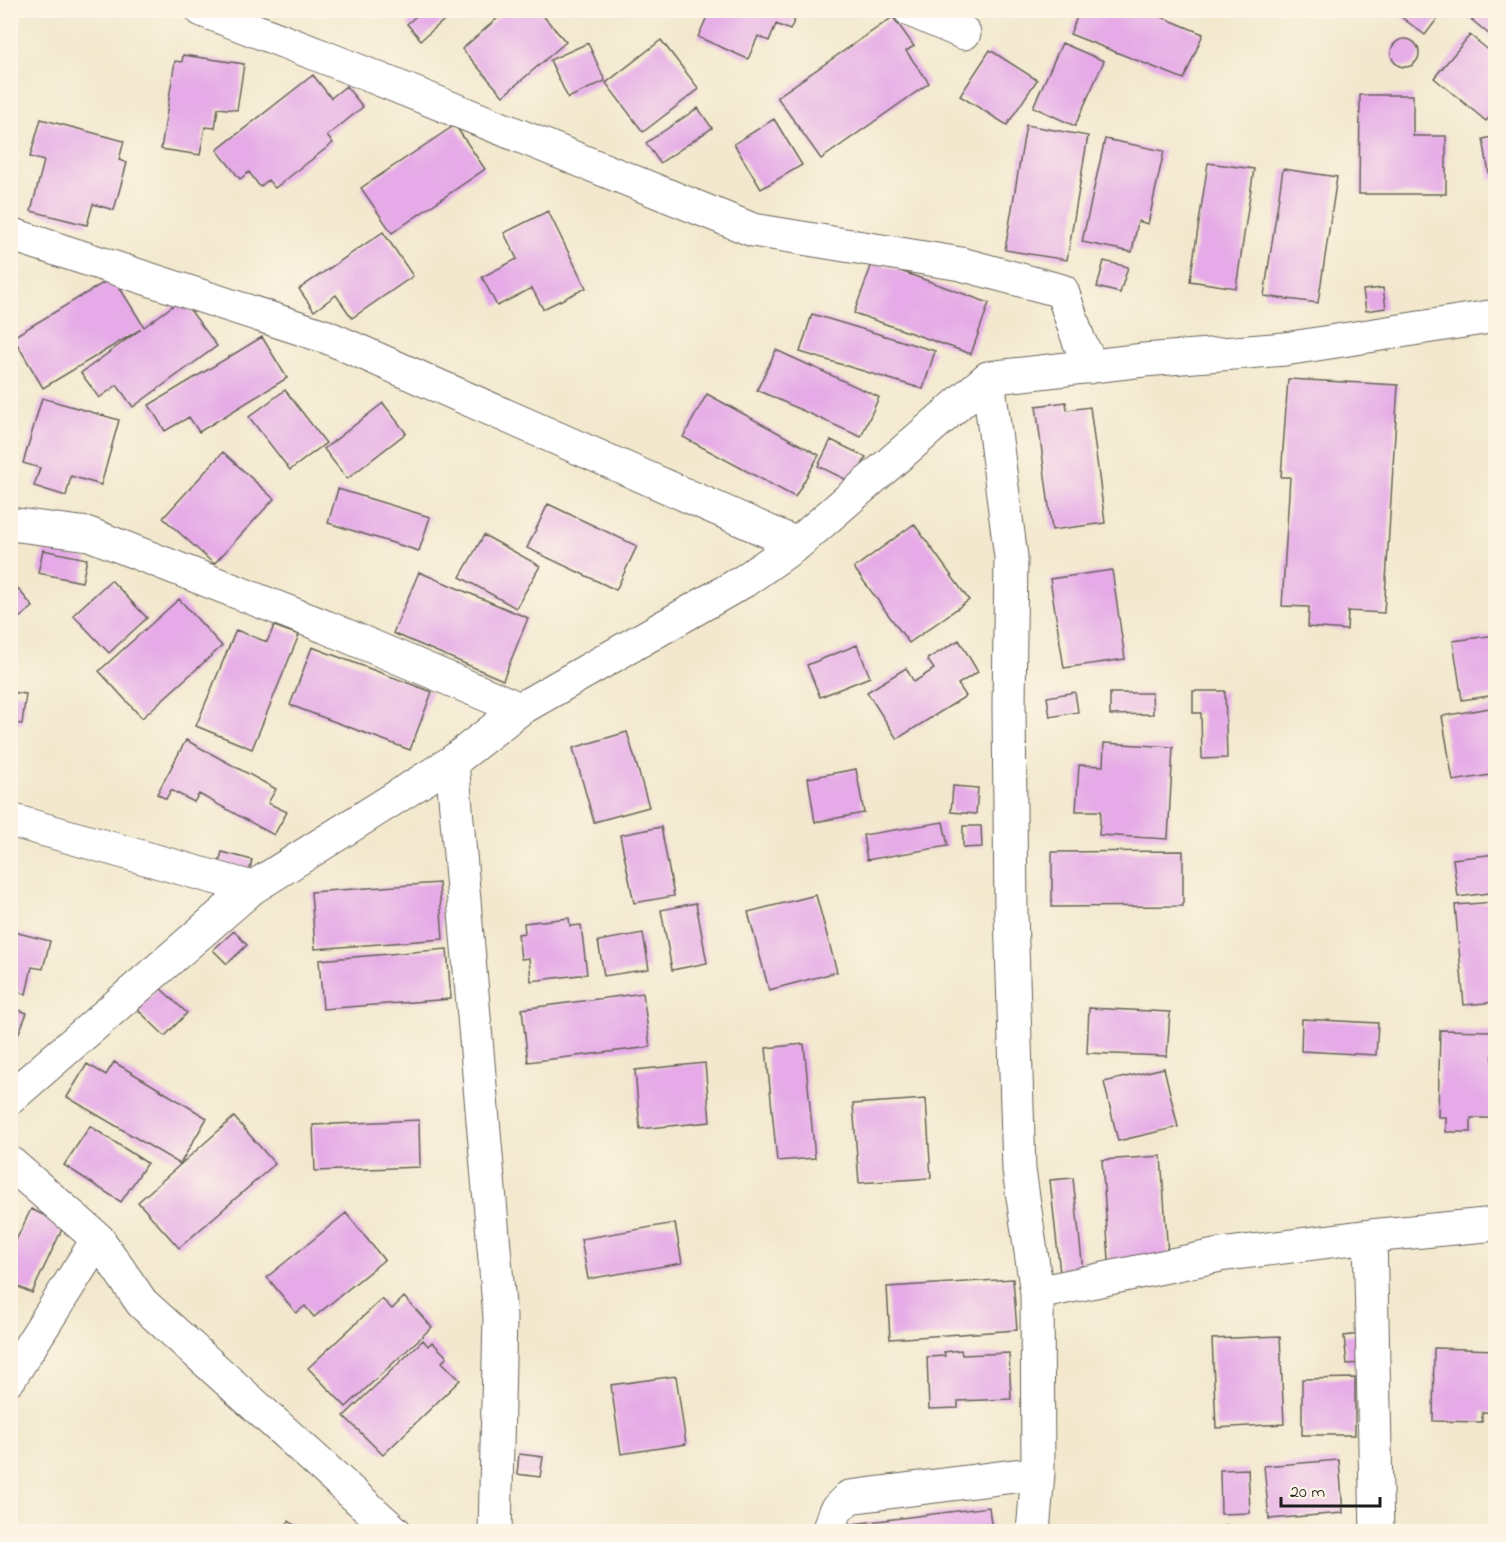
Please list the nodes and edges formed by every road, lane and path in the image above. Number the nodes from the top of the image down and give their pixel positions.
1 (202, 10) edge
2 (910, 10) edge
3 (964, 33) dead end
4 (10, 234) edge
5 (1496, 316) edge
6 (1089, 367) junction
7 (988, 378) junction
8 (10, 524) edge
9 (797, 544) junction
10 (520, 709) junction
11 (452, 762) junction
12 (10, 820) edge
13 (252, 888) junction
14 (10, 1098) edge
15 (10, 1163) edge
16 (1496, 1224) edge
17 (1370, 1236) junction
18 (98, 1239) junction
19 (1037, 1293) junction
20 (10, 1378) edge
21 (1038, 1473) junction
22 (395, 1532) edge
23 (495, 1532) edge
24 (828, 1532) edge
25 (1033, 1532) edge
26 (1377, 1532) edge

1 - 6 street
2 - 3 street
4 - 9 street
5 - 6 street
6 - 7 street
7 - 9 street
7 - 19 street
8 - 10 street
9 - 10 street
10 - 11 street
11 - 13 street
11 - 23 street
12 - 13 street
13 - 14 street
15 - 18 street
16 - 17 street
17 - 19 street
17 - 26 street
18 - 20 street
18 - 22 street
19 - 21 street
21 - 24 street
21 - 25 street

